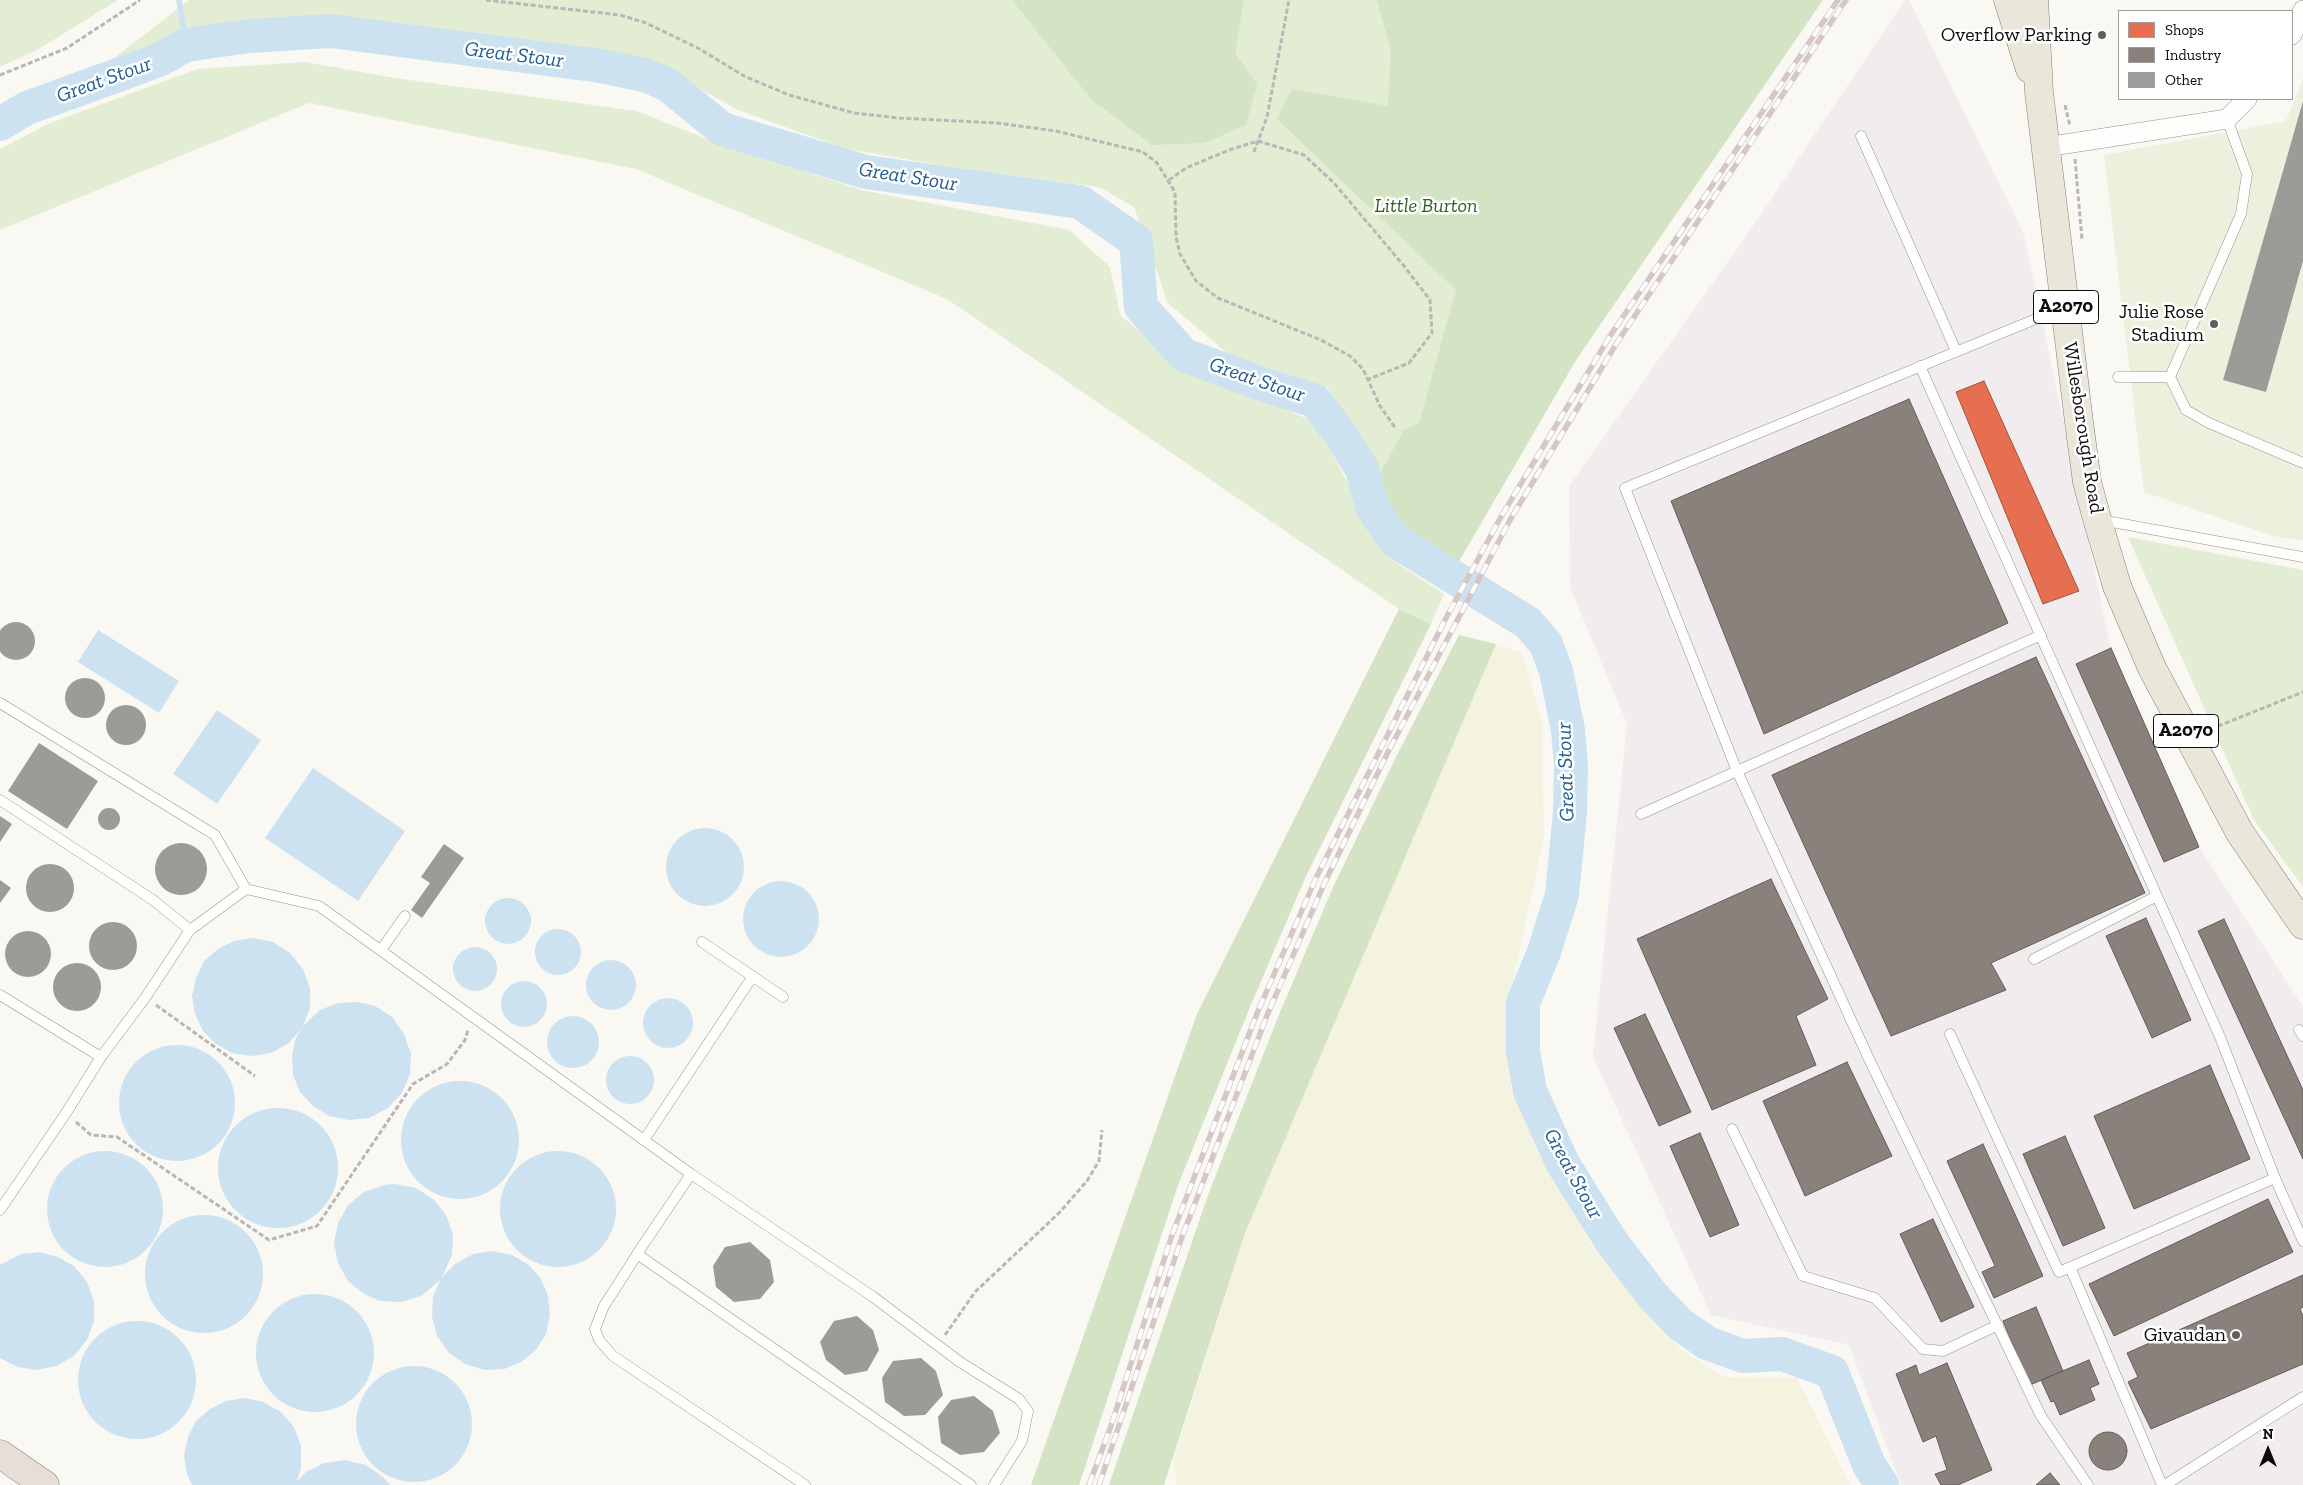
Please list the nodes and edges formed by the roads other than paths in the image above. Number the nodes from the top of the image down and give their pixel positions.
1 (2008, 0) edge
2 (2034, 0) edge
3 (2303, 10) edge
4 (2293, 33) edge
5 (2039, 92) junction
6 (2246, 100) edge
7 (2227, 119) junction
8 (1861, 136) dead end
9 (2046, 147) junction
10 (2066, 307) junction
11 (1956, 351) junction
12 (1920, 366) junction
13 (2118, 377) dead end
14 (2170, 377) junction
15 (2303, 463) edge
16 (2098, 522) junction
17 (2303, 557) edge
18 (2041, 636) junction
19 (0, 703) edge
20 (1737, 771) junction
21 (0, 800) edge
22 (1641, 814) dead end
23 (246, 889) junction
24 (2157, 896) junction
25 (405, 916) dead end
26 (2303, 925) edge
27 (190, 930) junction
28 (702, 942) dead end
29 (381, 950) junction
30 (2034, 959) dead end
31 (753, 976) junction
32 (0, 995) edge
33 (783, 997) dead end
34 (1950, 1034) dead end
35 (101, 1057) junction
36 (1732, 1129) dead end
37 (644, 1140) junction
38 (692, 1174) junction
39 (2275, 1178) junction
40 (0, 1210) edge
41 (2303, 1241) edge
42 (638, 1254) junction
43 (2070, 1267) junction
44 (1998, 1325) junction
45 (2303, 1397) edge
46 (0, 1454) edge
47 (45, 1485) edge
48 (805, 1485) edge
49 (971, 1485) edge
50 (994, 1485) edge
51 (2088, 1485) edge
52 (2163, 1485) edge

1 - 5 main road, Willesborough Road / A2070
2 - 5 main road, Willesborough Road / A2070
3 - 4 street
5 - 9 main road, Willesborough Road / A2070
6 - 7 street
7 - 9 street
7 - 14 lane
8 - 11 lane
9 - 10 main road, Willesborough Road / A2070
10 - 11 lane
10 - 16 main road, Willesborough Road / A2070
11 - 12 lane
12 - 18 lane
12 - 20 lane
13 - 14 lane
14 - 15 lane
16 - 17 lane
16 - 26 main road, Willesborough Road / A2070
18 - 20 lane
18 - 24 lane
19 - 23 lane
20 - 22 lane
20 - 44 lane
21 - 27 lane
23 - 27 lane
23 - 29 lane
24 - 30 lane
24 - 39 lane
25 - 29 lane
27 - 35 lane
28 - 31 lane
29 - 37 lane
31 - 33 lane
31 - 37 lane
32 - 35 lane
34 - 43 lane
35 - 40 lane
36 - 44 lane
37 - 38 lane
38 - 42 lane
38 - 50 lane
39 - 41 lane
39 - 43 lane
42 - 48 lane
42 - 49 lane
43 - 52 lane
44 - 51 lane
45 - 52 lane
46 - 47 highway

